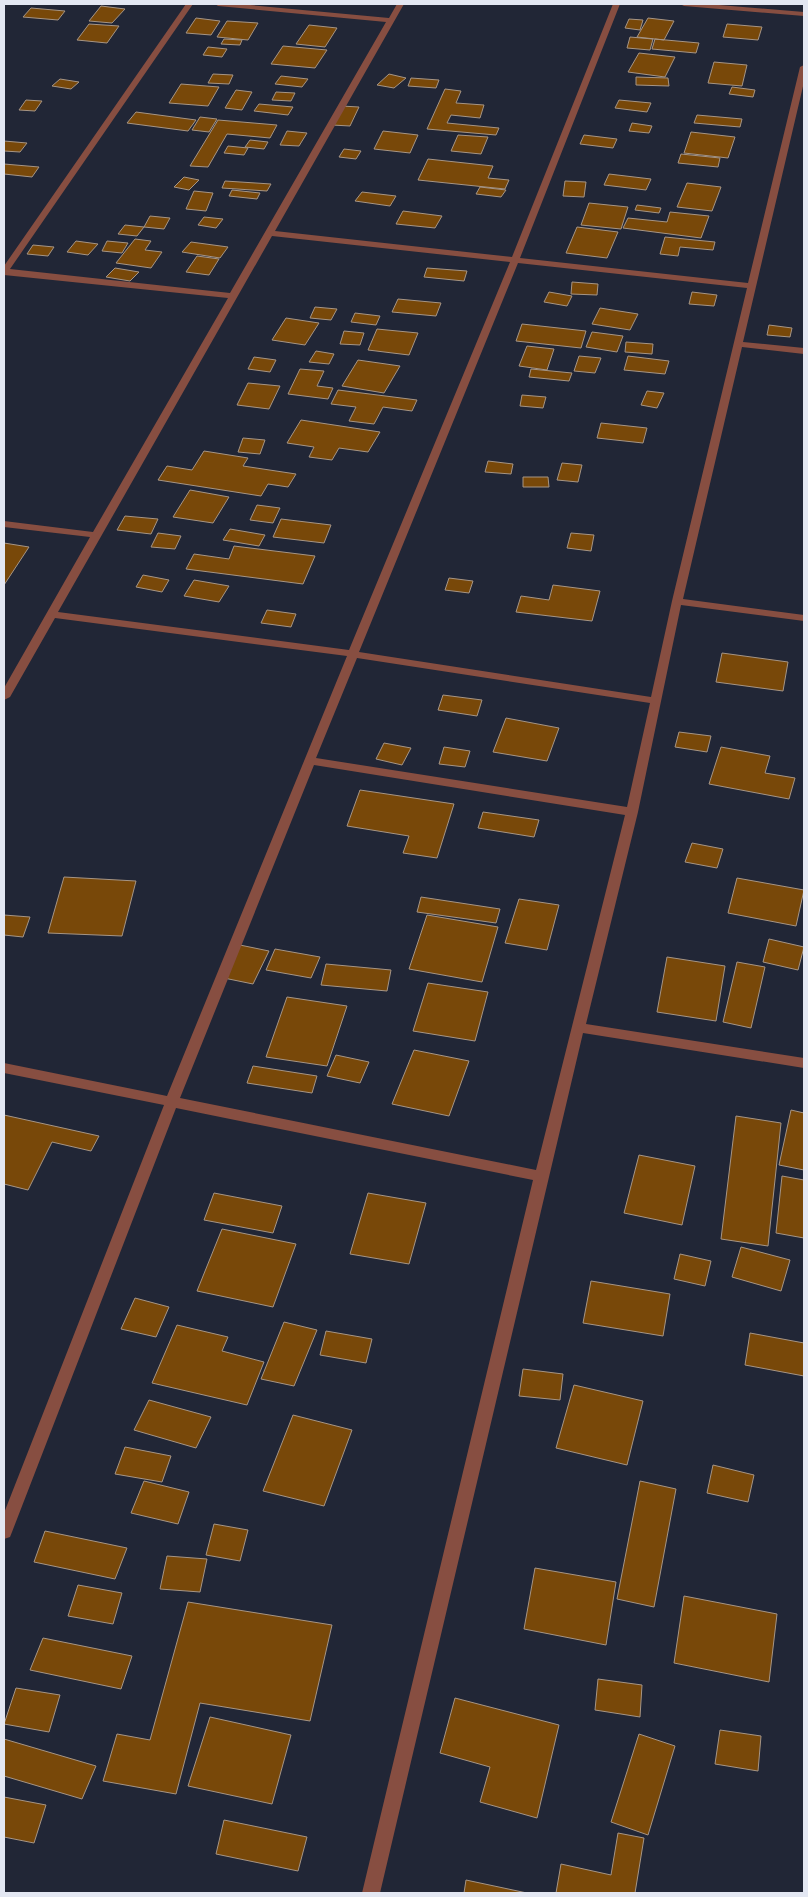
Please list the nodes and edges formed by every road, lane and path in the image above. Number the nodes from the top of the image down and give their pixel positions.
1 (189, 4) edge
2 (218, 4) edge
3 (400, 4) edge
4 (617, 4) edge
5 (684, 4) edge
6 (804, 14) edge
7 (391, 20) junction
8 (804, 67) edge
9 (270, 233) junction
10 (514, 261) junction
11 (4, 271) edge
12 (752, 286) junction
13 (234, 296) junction
14 (738, 344) junction
15 (804, 351) edge
16 (4, 524) edge
17 (97, 535) junction
18 (677, 601) junction
19 (50, 614) junction
20 (804, 618) edge
21 (353, 654) junction
22 (4, 697) edge
23 (657, 701) junction
24 (310, 761) junction
25 (632, 812) junction
26 (578, 1027) junction
27 (804, 1063) edge
28 (4, 1068) edge
29 (171, 1103) junction
30 (541, 1176) junction
31 (4, 1532) edge
32 (371, 1893) edge

1 - 11 street
2 - 7 street
3 - 7 street
4 - 10 street
5 - 6 street
7 - 9 street
8 - 12 street
9 - 10 street
9 - 13 street
10 - 12 street
10 - 21 street
11 - 13 street
12 - 14 street
13 - 17 street
14 - 15 street
14 - 18 street
16 - 17 street
17 - 19 street
18 - 20 street
18 - 23 street
19 - 21 street
19 - 22 street
21 - 23 street
21 - 24 street
23 - 25 street
24 - 25 street
24 - 29 street
25 - 26 street
26 - 27 street
26 - 30 street
28 - 29 street
29 - 30 street
29 - 31 street
30 - 32 street

